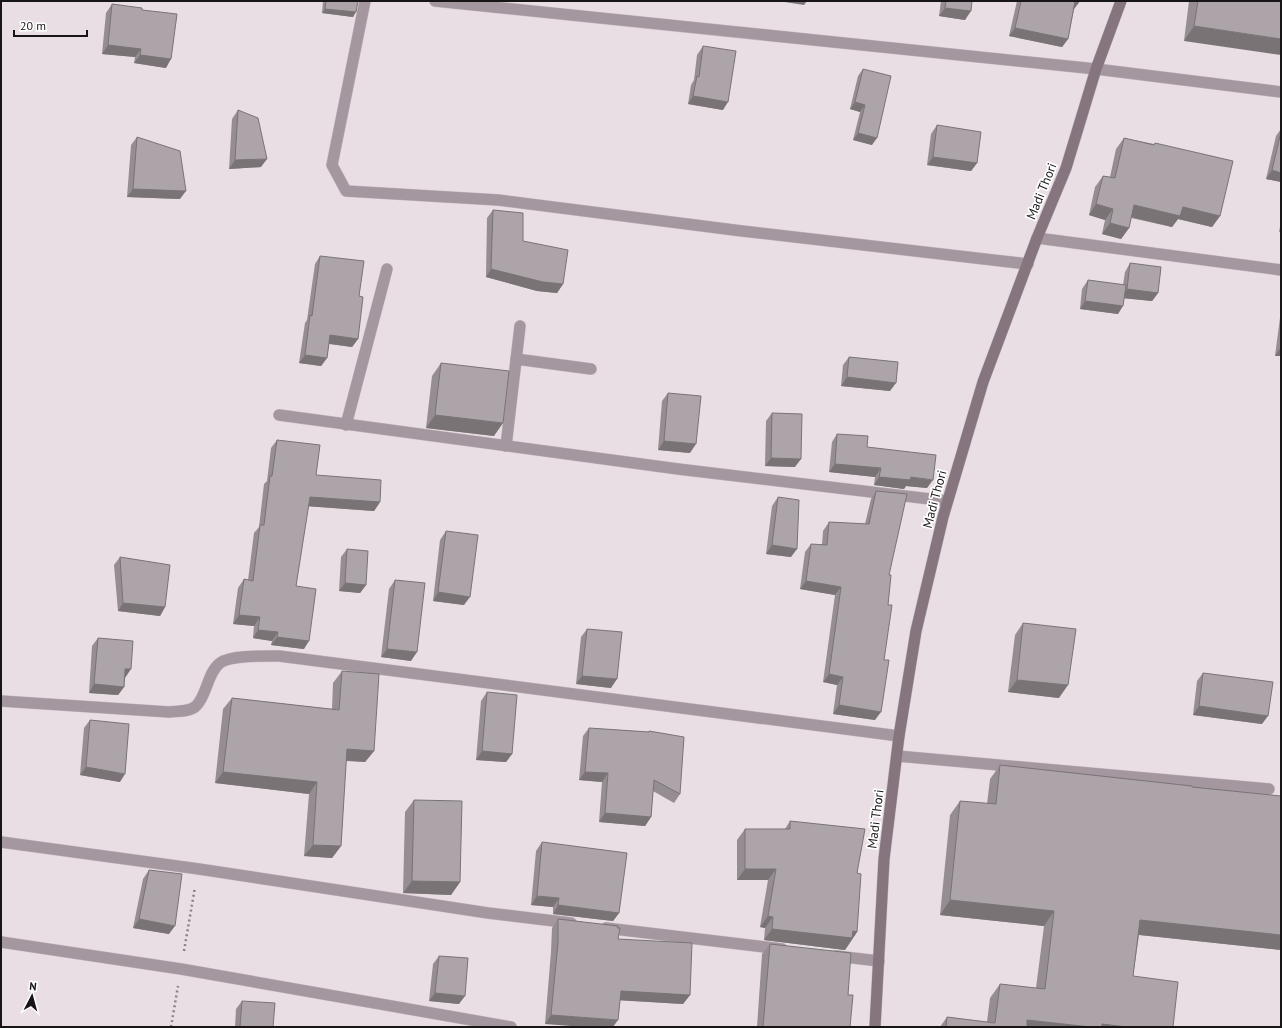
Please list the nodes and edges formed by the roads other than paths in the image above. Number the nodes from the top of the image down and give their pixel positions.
1 (365, 1) edge
2 (435, 1) edge
3 (1121, 1) edge
4 (1096, 69) junction
5 (1281, 92) edge
6 (1037, 238) junction
7 (1028, 264) junction
8 (387, 269) dead end
9 (1281, 270) edge
10 (520, 326) dead end
11 (516, 359) junction
12 (591, 369) dead end
13 (279, 415) dead end
14 (346, 425) junction
15 (506, 446) junction
16 (947, 501) junction
17 (1, 701) edge
18 (899, 736) junction
19 (897, 756) junction
20 (1268, 789) dead end
21 (1, 842) edge
22 (582, 925) edge
23 (597, 927) edge
24 (1, 942) edge
25 (793, 951) edge
26 (825, 954) edge
27 (879, 961) junction
28 (511, 1027) edge
29 (875, 1027) edge

1 - 7 street
2 - 4 street
3 - 4 main road, Madi Thori
4 - 5 street
4 - 6 main road, Madi Thori
6 - 7 main road, Madi Thori
6 - 9 street
7 - 16 main road, Madi Thori
8 - 14 street
10 - 11 street
11 - 12 street
11 - 15 street
13 - 14 street
14 - 15 street
15 - 16 street
16 - 18 main road, Madi Thori
17 - 18 street
18 - 19 main road, Madi Thori
19 - 20 street
19 - 27 main road, Madi Thori
21 - 22 street
23 - 25 street
24 - 28 street
26 - 27 street
27 - 29 main road, Madi Thori

